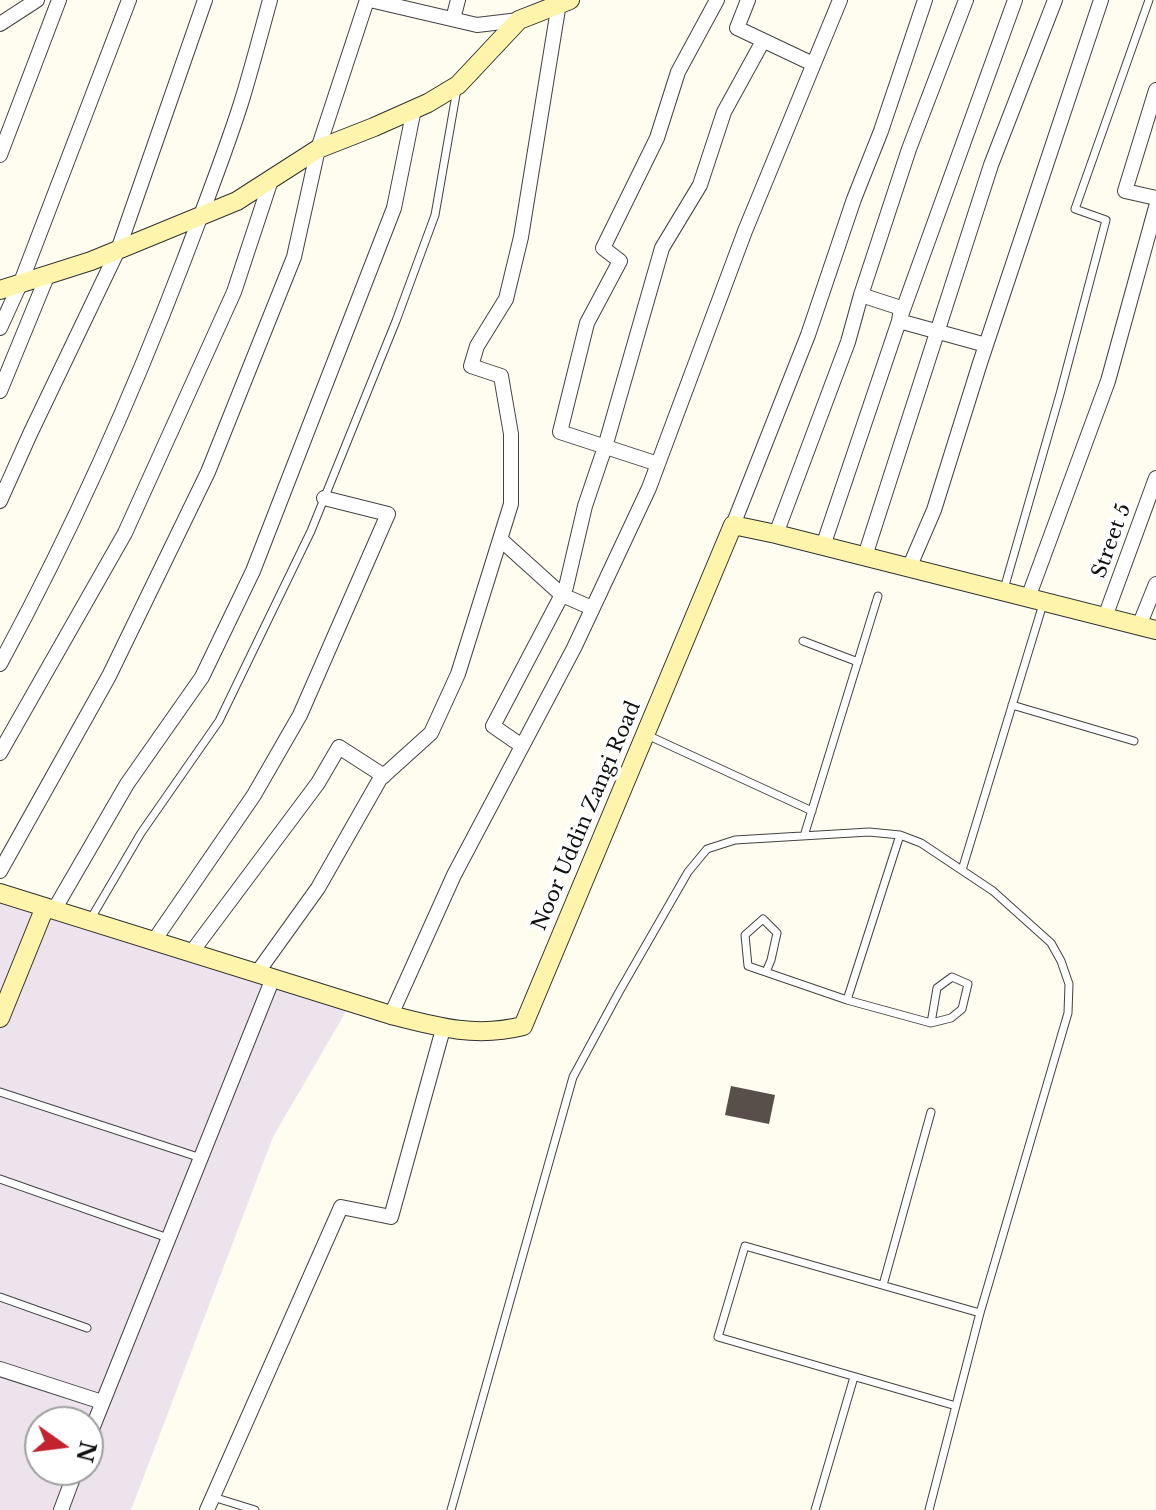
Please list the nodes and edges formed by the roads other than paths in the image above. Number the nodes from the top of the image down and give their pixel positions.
1 (37, 0) edge
2 (59, 0) edge
3 (129, 0) edge
4 (205, 0) edge
5 (270, 0) edge
6 (368, 0) edge
7 (458, 0) edge
8 (717, 0) edge
9 (748, 0) edge
10 (840, 0) edge
11 (925, 0) edge
12 (966, 0) edge
13 (1015, 0) edge
14 (1055, 0) edge
15 (1101, 0) edge
16 (1149, 0) edge
17 (564, 2) edge
18 (453, 19) junction
19 (519, 20) junction
20 (0, 24) edge
21 (763, 41) junction
22 (813, 64) junction
23 (458, 85) junction
24 (1156, 90) edge
25 (414, 109) junction
26 (318, 149) junction
27 (0, 155) edge
28 (271, 180) junction
29 (1156, 198) edge
30 (1156, 207) edge
31 (201, 216) junction
32 (118, 250) junction
33 (48, 274) junction
34 (21, 282) junction
35 (0, 290) edge
36 (861, 295) junction
37 (899, 321) junction
38 (0, 328) edge
39 (937, 332) junction
40 (986, 345) junction
41 (0, 391) edge
42 (605, 447) junction
43 (658, 464) junction
44 (1156, 478) edge
45 (324, 498) junction
46 (0, 501) edge
47 (733, 525) junction
48 (776, 534) junction
49 (500, 539) junction
50 (823, 546) junction
51 (865, 556) junction
52 (909, 568) junction
53 (1156, 584) edge
54 (1003, 591) junction
55 (562, 595) junction
56 (878, 596) dead end
57 (1036, 600) junction
58 (592, 608) junction
59 (1105, 617) junction
60 (1148, 628) edge
61 (803, 641) dead end
62 (858, 662) junction
63 (0, 664) edge
64 (1012, 705) junction
65 (645, 734) junction
66 (1134, 741) dead end
67 (522, 746) junction
68 (0, 753) edge
69 (384, 776) junction
70 (812, 811) junction
71 (900, 835) junction
72 (804, 836) junction
73 (962, 870) junction
74 (0, 871) edge
75 (0, 893) edge
76 (49, 909) junction
77 (89, 921) junction
78 (153, 942) junction
79 (191, 953) junction
80 (766, 972) junction
81 (265, 976) junction
82 (847, 1000) junction
83 (391, 1015) junction
84 (0, 1018) edge
85 (931, 1023) junction
86 (443, 1029) junction
87 (0, 1092) edge
88 (931, 1112) dead end
89 (201, 1158) junction
90 (0, 1179) edge
91 (168, 1238) junction
92 (883, 1285) junction
93 (0, 1297) edge
94 (980, 1313) junction
95 (87, 1328) dead end
96 (0, 1369) edge
97 (854, 1377) junction
98 (102, 1402) junction
99 (100, 1406) edge
100 (956, 1406) junction
101 (70, 1486) edge
102 (210, 1504) edge
103 (61, 1510) edge
104 (255, 1510) edge
105 (451, 1510) edge
106 (815, 1510) edge
107 (929, 1510) edge

1 - 20 street
2 - 27 street
3 - 34 street
4 - 32 street
5 - 31 street
6 - 18 street
6 - 26 street
7 - 18 street
8 - 42 street
9 - 21 street
10 - 22 street
11 - 47 street
12 - 36 street
13 - 37 street
14 - 39 street
15 - 40 street
16 - 54 lane
17 - 19 street
17 - 49 street
18 - 19 street
19 - 23 street
21 - 22 street
21 - 42 street
22 - 43 street
23 - 25 street
23 - 45 lane
24 - 29 street
25 - 26 street
25 - 76 street
26 - 28 street
26 - 74 street
28 - 31 street
28 - 68 street
30 - 57 street
31 - 32 street
31 - 63 street
32 - 33 street
32 - 46 street
33 - 34 street
33 - 41 street
34 - 35 street
34 - 38 street
36 - 37 street
36 - 48 street
37 - 39 street
37 - 50 street
39 - 40 street
39 - 51 street
40 - 52 street
42 - 43 street
42 - 55 street
43 - 58 street
44 - 59 street, Street 5
45 - 77 lane
45 - 78 street
47 - 48 street
47 - 65 street, Noor Uddin Zangi Road
48 - 50 street
49 - 55 street
49 - 69 street
50 - 51 street
51 - 52 street
52 - 54 street
53 - 60 street
54 - 57 street
55 - 58 street
55 - 67 street
56 - 62 lane
57 - 59 street
57 - 64 lane
58 - 67 street
59 - 60 street
61 - 62 lane
62 - 70 lane
64 - 66 lane
64 - 73 lane
65 - 70 lane
65 - 86 street, Noor Uddin Zangi Road
67 - 83 street
69 - 79 street
69 - 81 street
70 - 72 lane
71 - 72 lane
71 - 73 lane
71 - 82 lane
72 - 105 lane
73 - 94 lane
75 - 76 street, Noor Uddin Zangi Road
76 - 77 street, Noor Uddin Zangi Road
76 - 84 street
77 - 78 street, Noor Uddin Zangi Road
78 - 79 street, Noor Uddin Zangi Road
79 - 81 street, Noor Uddin Zangi Road
80 - 80 lane
80 - 82 lane
81 - 83 street, Noor Uddin Zangi Road
81 - 89 street
82 - 85 lane
83 - 86 street, Noor Uddin Zangi Road
85 - 85 lane
86 - 102 street
87 - 89 lane
88 - 92 lane
89 - 91 street
90 - 91 lane
91 - 98 street
92 - 94 lane
92 - 97 lane
93 - 95 lane
94 - 100 lane
96 - 98 street
97 - 100 lane
97 - 106 lane
98 - 99 street
100 - 107 lane
101 - 103 street
102 - 104 lane

